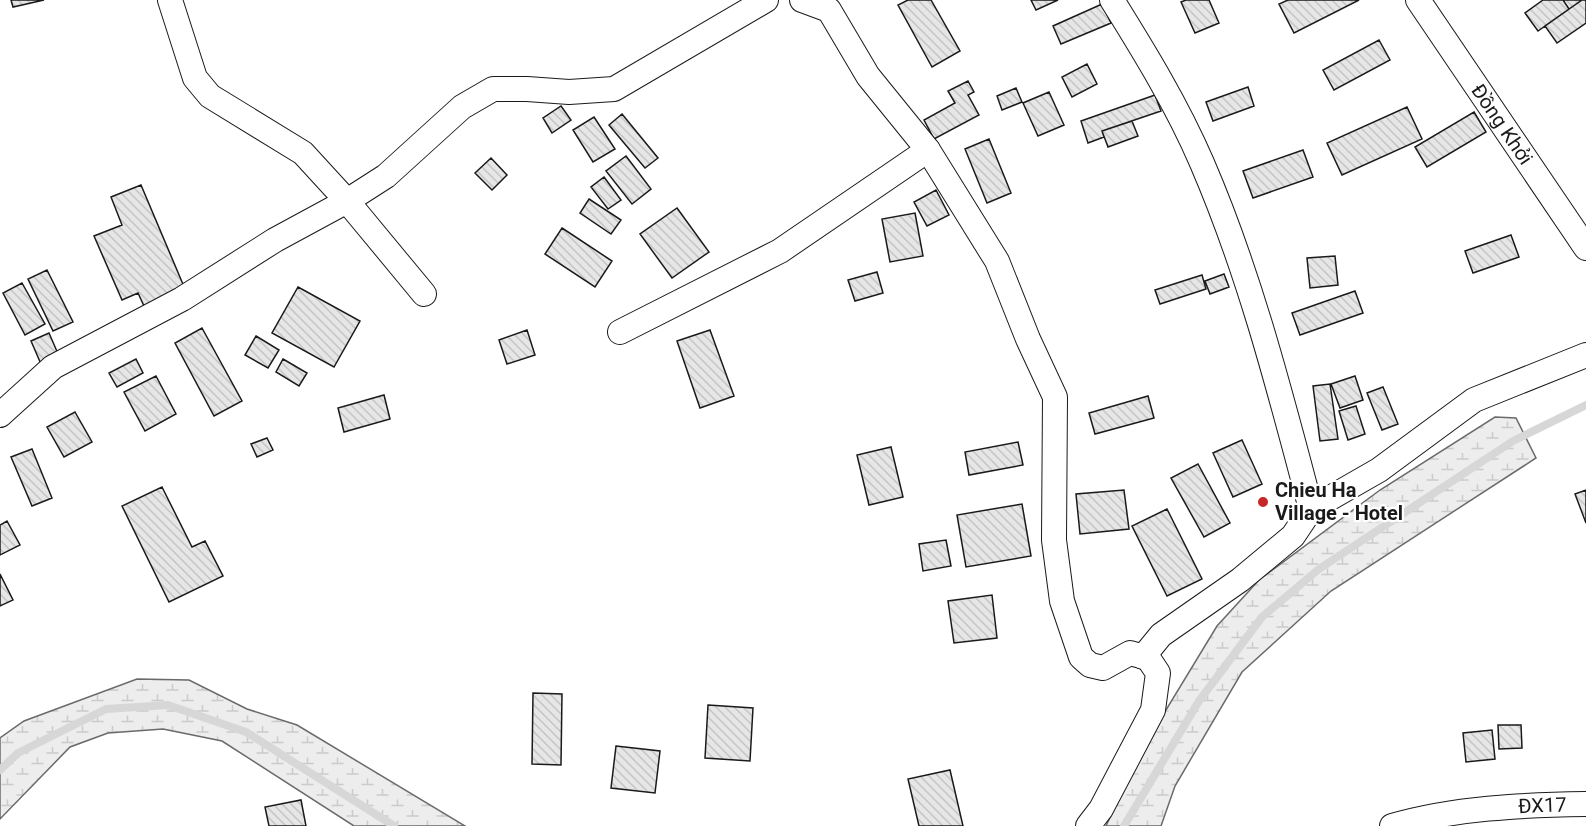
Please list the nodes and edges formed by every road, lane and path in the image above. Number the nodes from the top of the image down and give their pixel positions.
1 (170, 0) edge
2 (766, 0) edge
3 (802, 0) edge
4 (1112, 0) edge
5 (1418, 0) edge
6 (837, 5) edge
7 (928, 150) junction
8 (347, 201) junction
9 (1586, 248) edge
10 (424, 294) dead end
11 (620, 332) dead end
12 (1586, 355) edge
13 (0, 415) edge
14 (1311, 509) junction
15 (1143, 657) junction
16 (1586, 804) edge
17 (1461, 819) edge
18 (1088, 826) edge
19 (1392, 826) edge

1 - 8 street
2 - 8 street
3 - 6 street
4 - 14 street
5 - 9 street, Đồng Khởi
6 - 7 street
7 - 11 street
7 - 15 street
8 - 10 street
8 - 13 street
12 - 14 street
14 - 15 street
15 - 18 street
16 - 17 street, ĐX17
17 - 19 street, ĐX17

